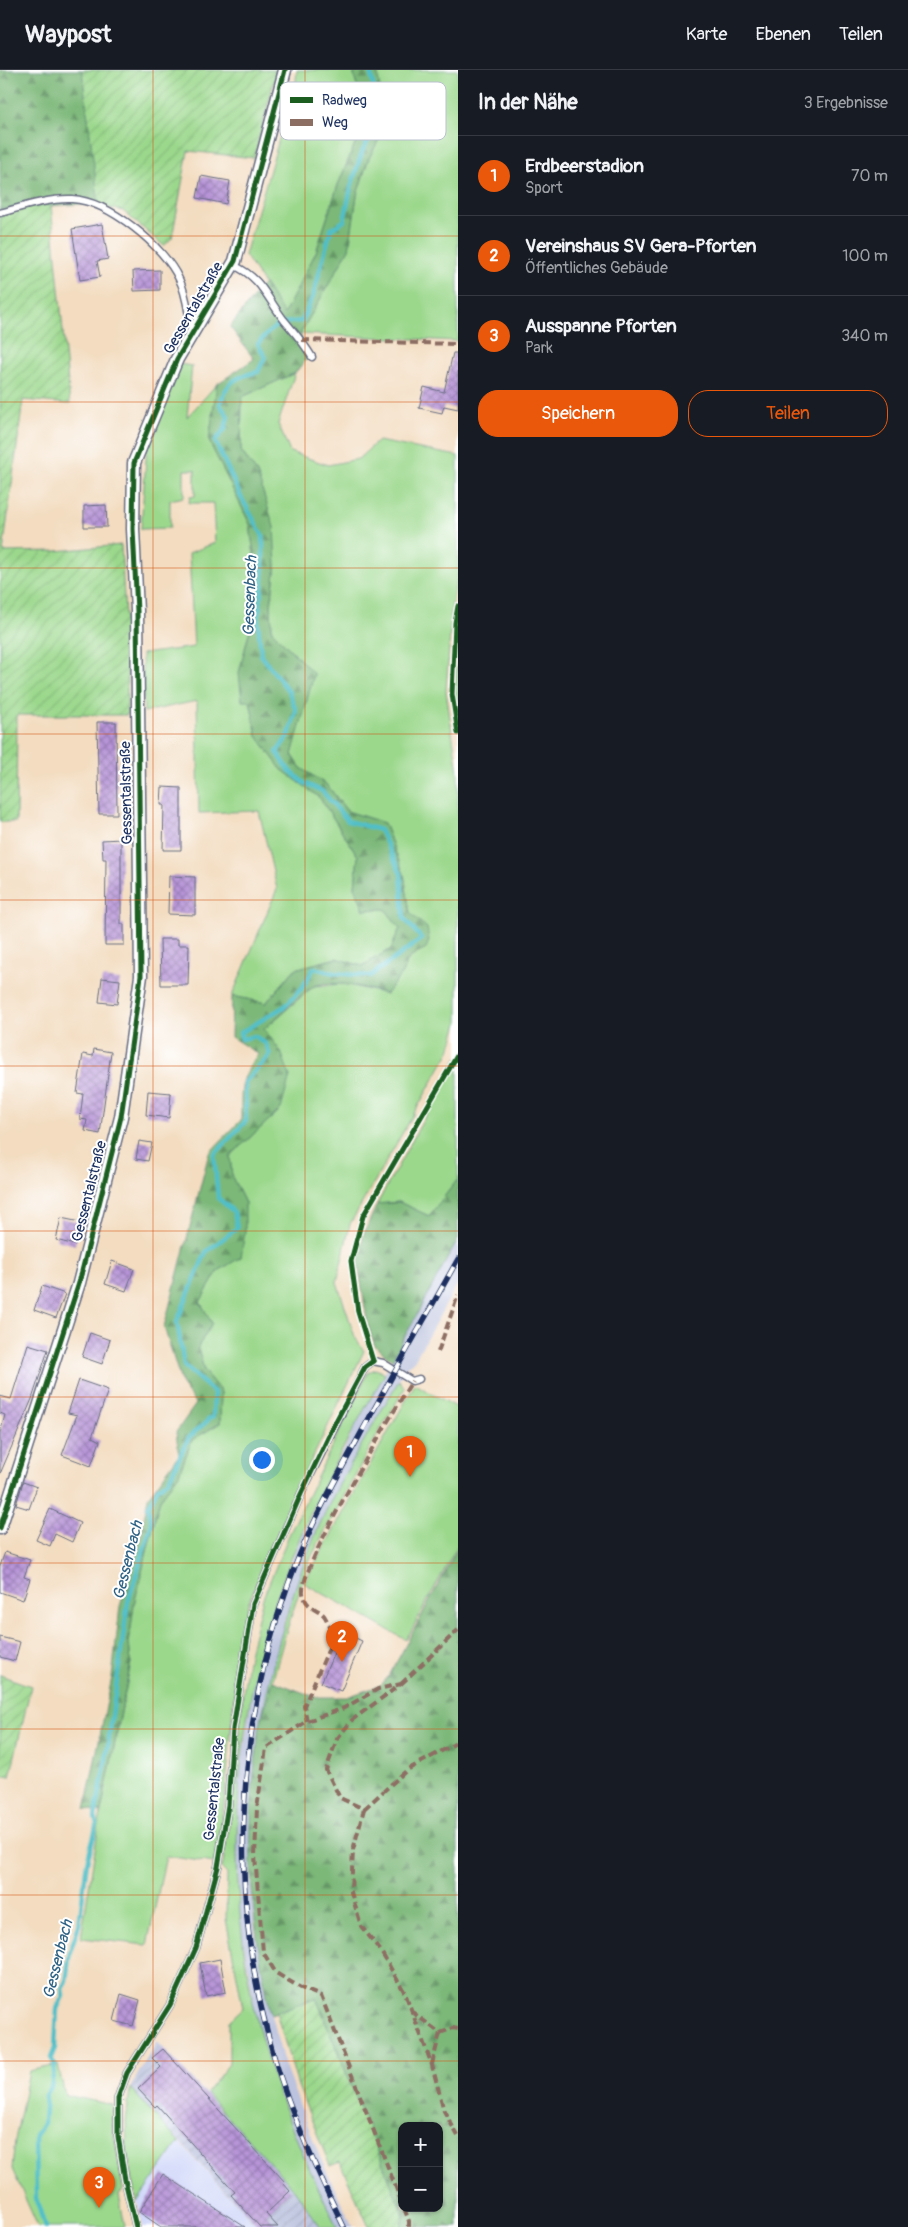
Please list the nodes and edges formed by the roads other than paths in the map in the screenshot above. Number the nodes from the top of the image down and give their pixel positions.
1 (280, 89) edge
2 (0, 213) edge
3 (233, 265) junction
4 (192, 334) junction
5 (312, 357) dead end
6 (419, 1379) dead end
7 (0, 1528) edge
8 (136, 2227) edge

1 - 3 street, Gessentalstraße
2 - 4 lane
3 - 4 street, Gessentalstraße
3 - 5 lane
4 - 7 street, Gessentalstraße
6 - 8 lane, Gessentalstraße

